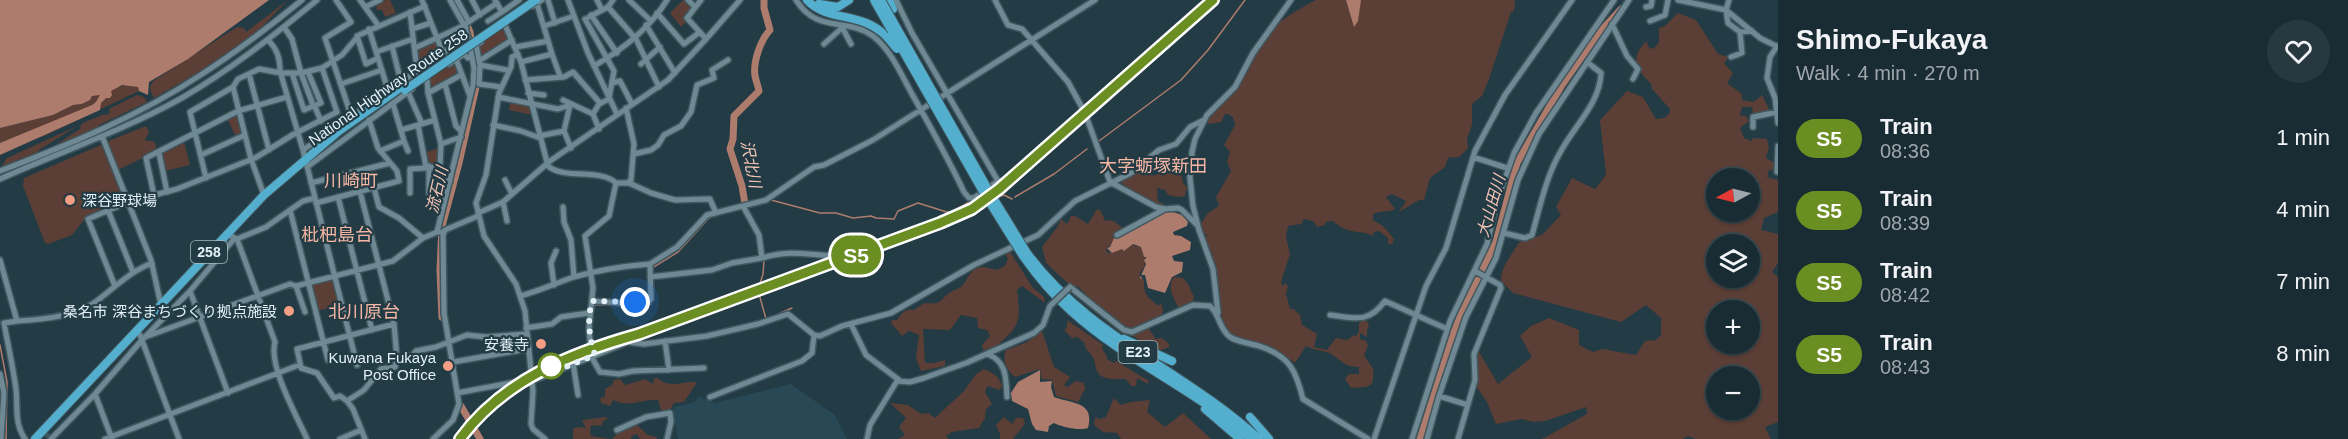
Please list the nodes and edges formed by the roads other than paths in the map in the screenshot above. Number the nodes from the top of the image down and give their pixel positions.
1 (302, 0) edge
2 (317, 0) edge
3 (336, 0) edge
4 (360, 0) edge
5 (380, 0) edge
6 (450, 0) edge
7 (457, 0) edge
8 (472, 0) edge
9 (519, 0) edge
10 (528, 0) edge
11 (548, 0) edge
12 (568, 0) edge
13 (597, 0) edge
14 (613, 0) edge
15 (629, 0) edge
16 (667, 0) edge
17 (688, 0) edge
18 (700, 0) edge
19 (740, 0) edge
20 (796, 0) edge
21 (807, 0) edge
22 (813, 0) edge
23 (849, 0) edge
24 (874, 0) edge
25 (881, 0) edge
26 (889, 0) edge
27 (896, 0) edge
28 (995, 0) edge
29 (1095, 0) edge
30 (1291, 0) edge
31 (1572, 0) edge
32 (1614, 0) edge
33 (1629, 0) edge
34 (1652, 0) edge
35 (1668, 0) edge
36 (1678, 0) edge
37 (1729, 0) edge
38 (497, 1) edge
39 (538, 1) edge
40 (423, 3) edge
41 (365, 7) junction
42 (695, 7) junction
43 (1646, 7) dead end
44 (605, 8) junction
45 (1726, 10) junction
46 (410, 12) junction
47 (502, 12) junction
48 (657, 13) junction
49 (480, 15) junction
50 (591, 15) junction
51 (574, 16) junction
52 (585, 19) junction
53 (488, 21) dead end
54 (1650, 21) dead end
55 (431, 22) junction
56 (555, 23) junction
57 (648, 23) junction
58 (467, 24) junction
59 (577, 24) junction
60 (1612, 24) junction
61 (378, 25) junction
62 (505, 25) junction
63 (544, 26) junction
64 (284, 27) junction
65 (412, 28) junction
66 (844, 28) junction
67 (369, 29) junction
68 (1752, 31) junction
69 (700, 32) junction
70 (1740, 32) junction
71 (912, 33) junction
72 (357, 36) junction
73 (635, 36) junction
74 (468, 37) dead end
75 (437, 38) junction
76 (268, 39) junction
77 (413, 39) junction
78 (706, 39) junction
79 (512, 40) junction
80 (548, 41) junction
81 (1032, 41) junction
82 (824, 44) dead end
83 (851, 44) dead end
84 (392, 46) junction
85 (1777, 46) edge
86 (470, 47) dead end
87 (660, 47) junction
88 (415, 48) junction
89 (885, 48) junction
90 (517, 51) junction
91 (443, 53) junction
92 (617, 53) junction
93 (552, 54) junction
94 (377, 55) junction
95 (1731, 57) dead end
96 (472, 58) junction
97 (608, 58) junction
98 (456, 59) junction
99 (647, 59) junction
100 (728, 60) dead end
101 (334, 61) junction
102 (521, 62) junction
103 (1587, 62) junction
104 (480, 63) junction
105 (641, 64) dead end
106 (594, 66) junction
107 (230, 67) junction
108 (322, 68) junction
109 (382, 70) junction
110 (417, 70) junction
111 (507, 70) junction
112 (308, 72) junction
113 (280, 73) junction
114 (292, 73) junction
115 (300, 73) junction
116 (675, 73) junction
117 (249, 74) junction
118 (462, 75) junction
119 (560, 76) junction
120 (238, 79) junction
121 (427, 79) junction
122 (1633, 79) dead end
123 (525, 80) junction
124 (612, 82) junction
125 (341, 84) junction
126 (445, 84) junction
127 (233, 87) junction
128 (314, 87) junction
129 (501, 87) junction
130 (658, 87) junction
131 (406, 88) junction
132 (307, 90) junction
133 (388, 90) junction
134 (298, 93) junction
135 (428, 93) junction
136 (528, 93) junction
137 (947, 93) junction
138 (544, 95) dead end
139 (470, 96) junction
140 (287, 97) junction
141 (498, 97) junction
142 (609, 98) junction
143 (563, 100) dead end
144 (939, 102) junction
145 (600, 103) junction
146 (393, 104) junction
147 (571, 104) junction
148 (632, 104) junction
149 (314, 105) junction
150 (531, 105) junction
151 (258, 106) junction
152 (626, 108) junction
153 (921, 109) junction
154 (238, 111) junction
155 (1777, 113) edge
156 (593, 114) junction
157 (617, 114) junction
158 (351, 115) junction
159 (330, 117) junction
160 (942, 118) junction
161 (369, 120) junction
162 (435, 120) junction
163 (1204, 120) junction
164 (321, 121) junction
165 (1778, 123) edge
166 (420, 125) junction
167 (493, 125) junction
168 (336, 126) junction
169 (1753, 127) dead end
170 (599, 129) junction
171 (401, 130) junction
172 (564, 131) junction
173 (298, 133) junction
174 (195, 134) junction
175 (461, 134) junction
176 (244, 135) junction
177 (102, 136) junction
178 (540, 137) junction
179 (404, 141) junction
180 (441, 144) junction
181 (1778, 146) edge
182 (571, 148) junction
183 (269, 150) junction
184 (380, 150) junction
185 (408, 151) dead end
186 (159, 153) junction
187 (634, 154) junction
188 (201, 155) junction
189 (1473, 157) junction
190 (251, 159) junction
191 (305, 159) junction
192 (390, 163) junction
193 (546, 164) junction
194 (428, 166) junction
195 (440, 167) junction
196 (1507, 168) junction
197 (0, 171) edge
198 (1777, 171) edge
199 (355, 172) junction
200 (206, 177) junction
201 (0, 178) edge
202 (505, 180) dead end
203 (399, 181) junction
204 (410, 181) junction
205 (450, 182) junction
206 (1110, 182) junction
207 (311, 183) junction
208 (616, 183) junction
209 (629, 183) junction
210 (374, 188) junction
211 (360, 191) junction
212 (167, 192) junction
213 (429, 192) dead end
214 (410, 193) dead end
215 (512, 194) junction
216 (154, 195) junction
217 (264, 195) junction
218 (338, 197) junction
219 (315, 200) junction
220 (128, 202) junction
221 (503, 202) junction
222 (743, 206) junction
223 (563, 207) dead end
224 (1165, 209) junction
225 (108, 210) junction
226 (290, 210) junction
227 (716, 213) junction
228 (478, 215) junction
229 (507, 221) dead end
230 (1197, 225) junction
231 (441, 232) junction
232 (1504, 233) junction
233 (1117, 235) dead end
234 (234, 238) junction
235 (423, 238) junction
236 (556, 251) dead end
237 (1025, 254) junction
238 (762, 258) junction
239 (836, 258) dead end
240 (0, 260) edge
241 (152, 263) junction
242 (650, 264) junction
243 (379, 265) junction
244 (357, 271) junction
245 (1475, 271) junction
246 (133, 272) junction
247 (592, 274) junction
248 (334, 276) junction
249 (573, 277) junction
250 (650, 277) junction
251 (1486, 277) junction
252 (309, 283) junction
253 (554, 285) junction
254 (115, 286) junction
255 (296, 286) junction
256 (190, 291) junction
257 (258, 296) junction
258 (520, 296) junction
259 (592, 301) junction
260 (1076, 306) junction
261 (163, 307) junction
262 (305, 312) dead end
263 (589, 313) junction
264 (1218, 313) junction
265 (1330, 315) dead end
266 (1415, 316) junction
267 (200, 317) junction
268 (17, 321) junction
269 (394, 324) junction
270 (851, 324) junction
271 (1448, 329) junction
272 (372, 330) junction
273 (526, 331) junction
274 (350, 335) junction
275 (814, 335) junction
276 (142, 337) junction
277 (666, 341) junction
278 (324, 342) junction
279 (448, 342) junction
280 (527, 349) junction
281 (985, 354) junction
282 (593, 356) junction
283 (397, 359) junction
284 (328, 360) dead end
285 (1172, 361) dead end
286 (453, 362) junction
287 (573, 363) junction
288 (298, 365) junction
289 (357, 365) dead end
290 (704, 368) dead end
291 (669, 370) junction
292 (279, 373) junction
293 (0, 374) edge
294 (531, 374) junction
295 (1162, 375) junction
296 (899, 380) junction
297 (532, 381) junction
298 (228, 393) junction
299 (457, 393) junction
300 (95, 394) junction
301 (578, 395) dead end
302 (1439, 396) junction
303 (710, 397) dead end
304 (1007, 397) dead end
305 (347, 401) junction
306 (1468, 405) junction
307 (169, 415) junction
308 (1250, 417) dead end
309 (361, 430) junction
310 (617, 430) dead end
311 (48, 438) edge
312 (112, 438) edge
313 (542, 438) edge
314 (1, 439) edge
315 (25, 439) edge
316 (35, 439) edge
317 (105, 439) edge
318 (179, 439) edge
319 (307, 439) edge
320 (340, 439) edge
321 (365, 439) edge
322 (433, 439) edge
323 (668, 439) edge
324 (867, 439) edge
325 (1240, 439) edge
326 (1251, 439) edge
327 (1259, 439) edge
328 (1269, 439) edge
329 (1368, 439) edge
330 (1374, 439) edge
331 (1412, 439) edge
332 (1427, 439) edge
333 (1458, 439) edge

1 - 197 street
2 - 64 street
3 - 101 street
4 - 41 street
5 - 41 street
6 - 58 street
7 - 58 street
8 - 49 street
9 - 47 street
10 - 131 highway, National Highway Route 258 / 258, bridge
11 - 56 street
12 - 51 street
13 - 44 street
14 - 44 street
15 - 57 street
16 - 48 street
17 - 42 street
18 - 42 street
19 - 78 street
20 - 66 street
21 - 160 highway, bridge
22 - 23 highway
24 - 160 highway, E23, bridge
25 - 144 highway, E23, bridge
26 - 144 highway, bridge
27 - 71 street
28 - 81 street
29 - 81 street
30 - 163 street
31 - 189 street
32 - 196 street
33 - 60 street
34 - 43 street
35 - 54 street
36 - 45 street
37 - 45 street
38 - 47 street
38 - 49 street
39 - 62 street
39 - 63 street
39 - 131 highway, National Highway Route 258 / 258, bridge
40 - 46 street
40 - 55 street
41 - 61 street
42 - 69 street
44 - 50 street
44 - 73 street
45 - 68 street
45 - 70 street
46 - 61 street
46 - 65 street
47 - 53 street
48 - 57 street
48 - 69 street
49 - 58 street
50 - 52 street
50 - 92 street
51 - 56 street
51 - 59 street
52 - 59 street
52 - 97 street
55 - 65 street
55 - 75 street
56 - 63 street
57 - 73 street
57 - 87 street
58 - 74 street
58 - 75 street
58 - 91 street
59 - 106 street
60 - 103 street
60 - 122 street
61 - 67 street
62 - 79 street
62 - 104 street
63 - 80 street
64 - 76 street
64 - 115 street
65 - 77 street
66 - 82 street
66 - 83 street
66 - 89 street
67 - 72 street
67 - 94 street
68 - 70 street
68 - 85 street
69 - 78 street
70 - 95 street
71 - 89 street
71 - 137 street
72 - 94 street
72 - 101 street
73 - 92 street
73 - 99 street
75 - 88 street
75 - 91 street
76 - 107 street
76 - 113 street
77 - 84 street
77 - 88 street
78 - 116 street
79 - 90 street
79 - 104 street
80 - 90 street
80 - 93 street
81 - 137 street
81 - 206 street
84 - 94 street
84 - 131 street
85 - 155 street
86 - 96 street
87 - 99 street
87 - 116 street
88 - 110 street
89 - 153 street
90 - 102 street
90 - 111 street
91 - 110 street
92 - 97 street
93 - 102 street
93 - 119 street
94 - 109 street
96 - 98 street
96 - 139 street
97 - 106 street
97 - 124 street
98 - 118 street
98 - 121 street
99 - 105 street
99 - 130 street
100 - 187 street
101 - 108 street
101 - 125 street
102 - 123 street
103 - 232 street
103 - 232 street
104 - 111 street
104 - 129 street
106 - 142 street
107 - 120 street
107 - 177 street
108 - 112 street
108 - 159 street
109 - 125 street
109 - 133 street
110 - 131 street
111 - 129 street
112 - 115 street
112 - 128 street
113 - 114 street
113 - 117 street
113 - 140 street
114 - 115 street
114 - 134 street
115 - 132 street
116 - 130 street
117 - 120 street
117 - 151 street
118 - 126 street
118 - 139 street
119 - 123 street
119 - 145 street
120 - 127 street
121 - 131 street
121 - 135 street
123 - 136 street
124 - 142 street
124 - 148 street
125 - 158 street
126 - 135 street
126 - 175 street
127 - 154 street
127 - 174 street
128 - 132 street
128 - 149 street
129 - 141 street
130 - 148 street
131 - 133 street
131 - 146 street
131 - 166 street
131 - 191 highway, National Highway Route 258 / 258
132 - 134 street
132 - 149 street
133 - 158 street
134 - 149 street
135 - 162 street
136 - 138 street
136 - 150 street
137 - 153 street
137 - 153 street
139 - 175 street
140 - 151 street
140 - 173 street
141 - 150 street
141 - 167 street
142 - 145 street
142 - 157 street
143 - 147 street
144 - 237 highway, E23, bridge
145 - 156 street
146 - 161 street
146 - 171 street
147 - 150 street
147 - 156 street
147 - 172 street
148 - 152 street
149 - 164 street
150 - 178 street
151 - 154 street
151 - 183 street
152 - 157 street
152 - 187 street
153 - 222 street
154 - 174 street
154 - 176 street
155 - 165 street
155 - 169 street
156 - 170 street
157 - 170 street
158 - 168 street
159 - 164 street
159 - 168 street
160 - 237 highway, E23, bridge
161 - 184 street
161 - 191 street
162 - 166 street
162 - 180 street
163 - 206 street
163 - 230 street
164 - 173 street
166 - 171 street
166 - 194 street
167 - 178 street
167 - 228 street
168 - 191 street
170 - 182 street
171 - 179 street
172 - 178 street
172 - 182 street
173 - 183 street
173 - 191 street
174 - 186 street
174 - 188 street
175 - 180 street
175 - 205 street
176 - 188 street
176 - 190 street
177 - 201 street
177 - 220 street
178 - 193 street
179 - 184 street
179 - 185 street
180 - 195 street
181 - 198 street
182 - 193 street
183 - 190 street
184 - 192 street
186 - 212 street
186 - 216 street
187 - 209 street
188 - 200 street
189 - 196 street
189 - 266 street
190 - 200 street
190 - 217 street
191 - 207 street
191 - 217 highway, National Highway Route 258 / 258
191 - 234 highway, National Highway Route 258 / 258
192 - 199 street
192 - 203 street
193 - 208 street
193 - 215 street
194 - 195 street
194 - 204 street
194 - 213 street
195 - 205 street
196 - 245 street
199 - 207 street
199 - 211 street
200 - 212 street
202 - 215 street
203 - 204 street
203 - 210 street
204 - 214 street
205 - 231 street
206 - 224 street
206 - 270 street
207 - 219 street
208 - 209 street
208 - 247 street
209 - 227 street
210 - 211 street
210 - 235 street
211 - 218 street
211 - 243 street
212 - 216 street
215 - 221 street
216 - 220 street
217 - 261 highway, National Highway Route 258 / 258
218 - 219 street
218 - 244 street
219 - 226 street
219 - 248 street
220 - 225 street
220 - 241 street
221 - 228 street
221 - 229 street
222 - 227 street
222 - 238 street
223 - 249 street
224 - 230 street
224 - 233 street
225 - 246 street
225 - 254 street
226 - 234 street
226 - 252 street
227 - 242 street
228 - 231 street
228 - 258 street
230 - 264 street
231 - 235 street
231 - 279 street
232 - 251 street
234 - 256 street
234 - 257 street
234 - 261 highway, National Highway Route 258 / 258
235 - 243 street
236 - 253 street
237 - 260 highway, E23
237 - 295 highway, E23
238 - 239 street
238 - 250 street
240 - 268 street
241 - 246 street
241 - 261 street
242 - 247 street
242 - 250 street
243 - 244 street
243 - 269 street
244 - 248 street
244 - 272 street
245 - 251 street
245 - 271 street
246 - 254 street
247 - 249 street
247 - 259 street
248 - 252 street
248 - 274 street
249 - 253 street
250 - 259 street
251 - 302 street
251 - 306 street
252 - 255 street
252 - 278 street
253 - 258 street
254 - 268 street
255 - 257 street
255 - 262 street
256 - 267 street
256 - 276 street
257 - 267 street
257 - 292 street
258 - 273 street
259 - 263 street
260 - 285 highway
260 - 327 highway, E23
261 - 276 highway, National Highway Route 258 / 258
261 - 316 highway, National Highway Route 258 / 258
263 - 273 street
263 - 282 street
264 - 281 street, bridge
264 - 329 street
265 - 266 street
266 - 271 street
266 - 330 street
267 - 276 street
267 - 298 street
268 - 315 street
269 - 272 street
269 - 283 street
270 - 275 street
270 - 296 street
271 - 331 street
272 - 274 street
273 - 279 street
273 - 280 street
274 - 278 street
274 - 289 street
275 - 277 street
275 - 303 street
276 - 300 street
276 - 307 street
276 - 311 highway, National Highway Route 258 / 258
277 - 282 street
277 - 291 street
278 - 284 street
278 - 288 street
279 - 283 street
279 - 286 street
280 - 286 street
280 - 294 street
281 - 296 street
281 - 304 street
282 - 287 street
282 - 291 street
283 - 305 street
286 - 299 street
287 - 297 street
287 - 301 street
288 - 292 street
288 - 305 street
290 - 291 street
292 - 298 street
292 - 319 street
293 - 314 street
294 - 297 street
294 - 299 street
295 - 325 highway
295 - 326 highway, E23
296 - 324 street
297 - 313 street
298 - 307 street
299 - 322 street
300 - 311 street
300 - 312 street
302 - 306 street
302 - 332 street
305 - 309 street
306 - 333 street
307 - 312 street
307 - 318 street
308 - 328 highway
309 - 320 street
309 - 321 street
310 - 323 street
312 - 317 street

